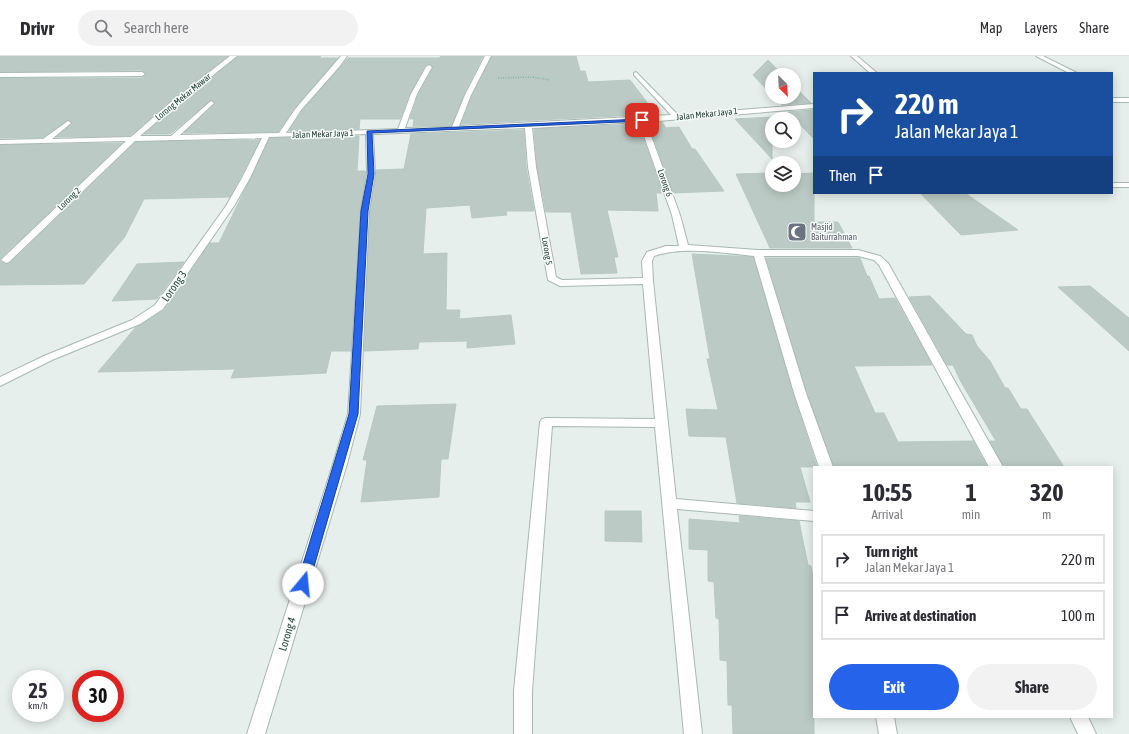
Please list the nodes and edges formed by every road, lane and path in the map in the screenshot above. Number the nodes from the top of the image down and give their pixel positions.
1 (234, 56) edge
2 (344, 56) edge
3 (488, 56) edge
4 (854, 56) edge
5 (1039, 56) edge
6 (429, 67) dead end
7 (873, 72) edge
8 (1072, 72) edge
9 (142, 74) dead end
10 (636, 74) dead end
11 (0, 75) edge
12 (477, 80) junction
13 (549, 80) dead end
14 (1113, 92) edge
15 (1113, 100) edge
16 (1128, 100) edge
17 (211, 103) dead end
18 (813, 106) edge
19 (676, 117) junction
20 (642, 120) junction
21 (68, 123) dead end
22 (528, 126) junction
23 (455, 129) junction
24 (401, 130) junction
25 (369, 132) junction
26 (267, 135) junction
27 (281, 135) junction
28 (133, 138) junction
29 (173, 138) junction
30 (46, 140) junction
31 (0, 142) edge
32 (1113, 185) edge
33 (1129, 185) edge
34 (684, 248) junction
35 (758, 253) junction
36 (6, 260) dead end
37 (648, 281) junction
38 (0, 382) edge
39 (662, 423) junction
40 (826, 466) edge
41 (995, 466) edge
42 (669, 503) junction
43 (813, 516) edge
44 (885, 718) edge
45 (1079, 718) edge
46 (256, 734) edge
47 (523, 734) edge
48 (693, 734) edge
49 (888, 734) edge
50 (1087, 734) edge

1 - 28 street, Lorong Mekar Mawar
2 - 27 street
3 - 12 street
4 - 7 street
5 - 8 street
6 - 24 street
9 - 11 street
10 - 19 street
12 - 13 path
12 - 23 street
14 - 16 street
15 - 16 street
17 - 29 street
18 - 19 street, Jalan Mekar Jaya 1
19 - 20 street, Jalan Mekar Jaya 1
20 - 22 street, Jalan Mekar Jaya 1
20 - 34 street, Lorong 6
21 - 30 street
22 - 23 street, Jalan Mekar Jaya 1
22 - 37 street, Lorong 5
23 - 24 street, Jalan Mekar Jaya 1
24 - 25 street, Jalan Mekar Jaya 1
25 - 27 street, Jalan Mekar Jaya 1
25 - 46 street, Lorong 4
26 - 27 street, Jalan Mekar Jaya 1
26 - 29 street, Jalan Mekar Jaya 1
26 - 38 street, Lorong 3
28 - 29 street, Jalan Mekar Jaya 1
28 - 30 street, Jalan Mekar Jaya 1
28 - 36 street, Lorong 2
30 - 31 street, Jalan Mekar Jaya 1
32 - 33 street
34 - 35 street
34 - 37 street
35 - 40 street
35 - 41 street
37 - 39 street
39 - 42 street
39 - 47 street
42 - 43 street
42 - 48 street
44 - 49 street
45 - 50 street

